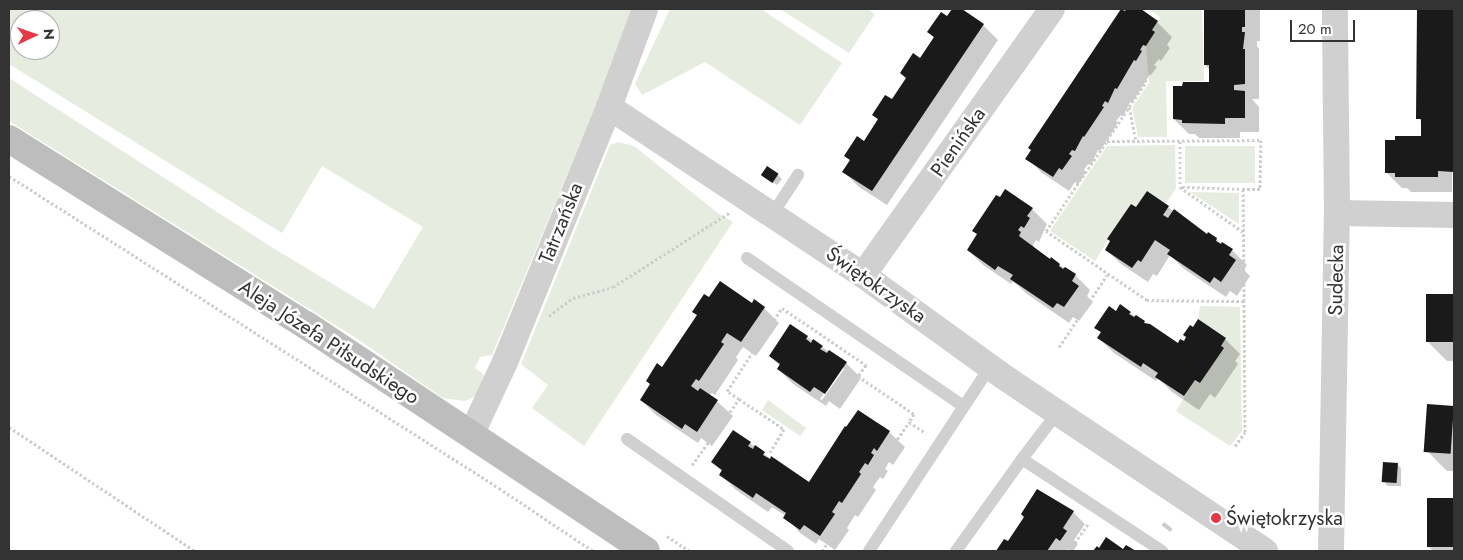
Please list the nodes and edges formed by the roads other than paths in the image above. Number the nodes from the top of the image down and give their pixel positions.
1 (645, 9) edge
2 (1052, 9) edge
3 (1335, 9) edge
4 (608, 107) junction
5 (9, 139) edge
6 (798, 175) dead end
7 (1337, 213) junction
8 (772, 215) junction
9 (1454, 215) edge
10 (747, 258) dead end
11 (863, 275) junction
12 (990, 367) junction
13 (963, 406) junction
14 (1057, 412) junction
15 (471, 435) junction
16 (627, 439) dead end
17 (1022, 458) junction
18 (646, 551) edge
19 (788, 551) edge
20 (870, 551) edge
21 (956, 551) edge
22 (1162, 551) edge
23 (1265, 551) edge
24 (1330, 551) edge

1 - 4 street, Tatrzańska
2 - 11 street, Pienińska
3 - 7 street, Sudecka
4 - 8 street, Świętokrzyska
4 - 15 street, Tatrzańska
5 - 15 main road, Aleja Józefa Piłsudskiego
6 - 8 lane
7 - 9 street
7 - 24 street, Sudecka
8 - 11 street, Świętokrzyska
10 - 13 lane
11 - 12 street, Świętokrzyska
12 - 13 lane
12 - 14 street, Świętokrzyska
13 - 20 lane
14 - 17 lane
14 - 23 street, Świętokrzyska
15 - 18 main road, Aleja Józefa Piłsudskiego
16 - 19 lane
17 - 21 lane
17 - 22 lane

